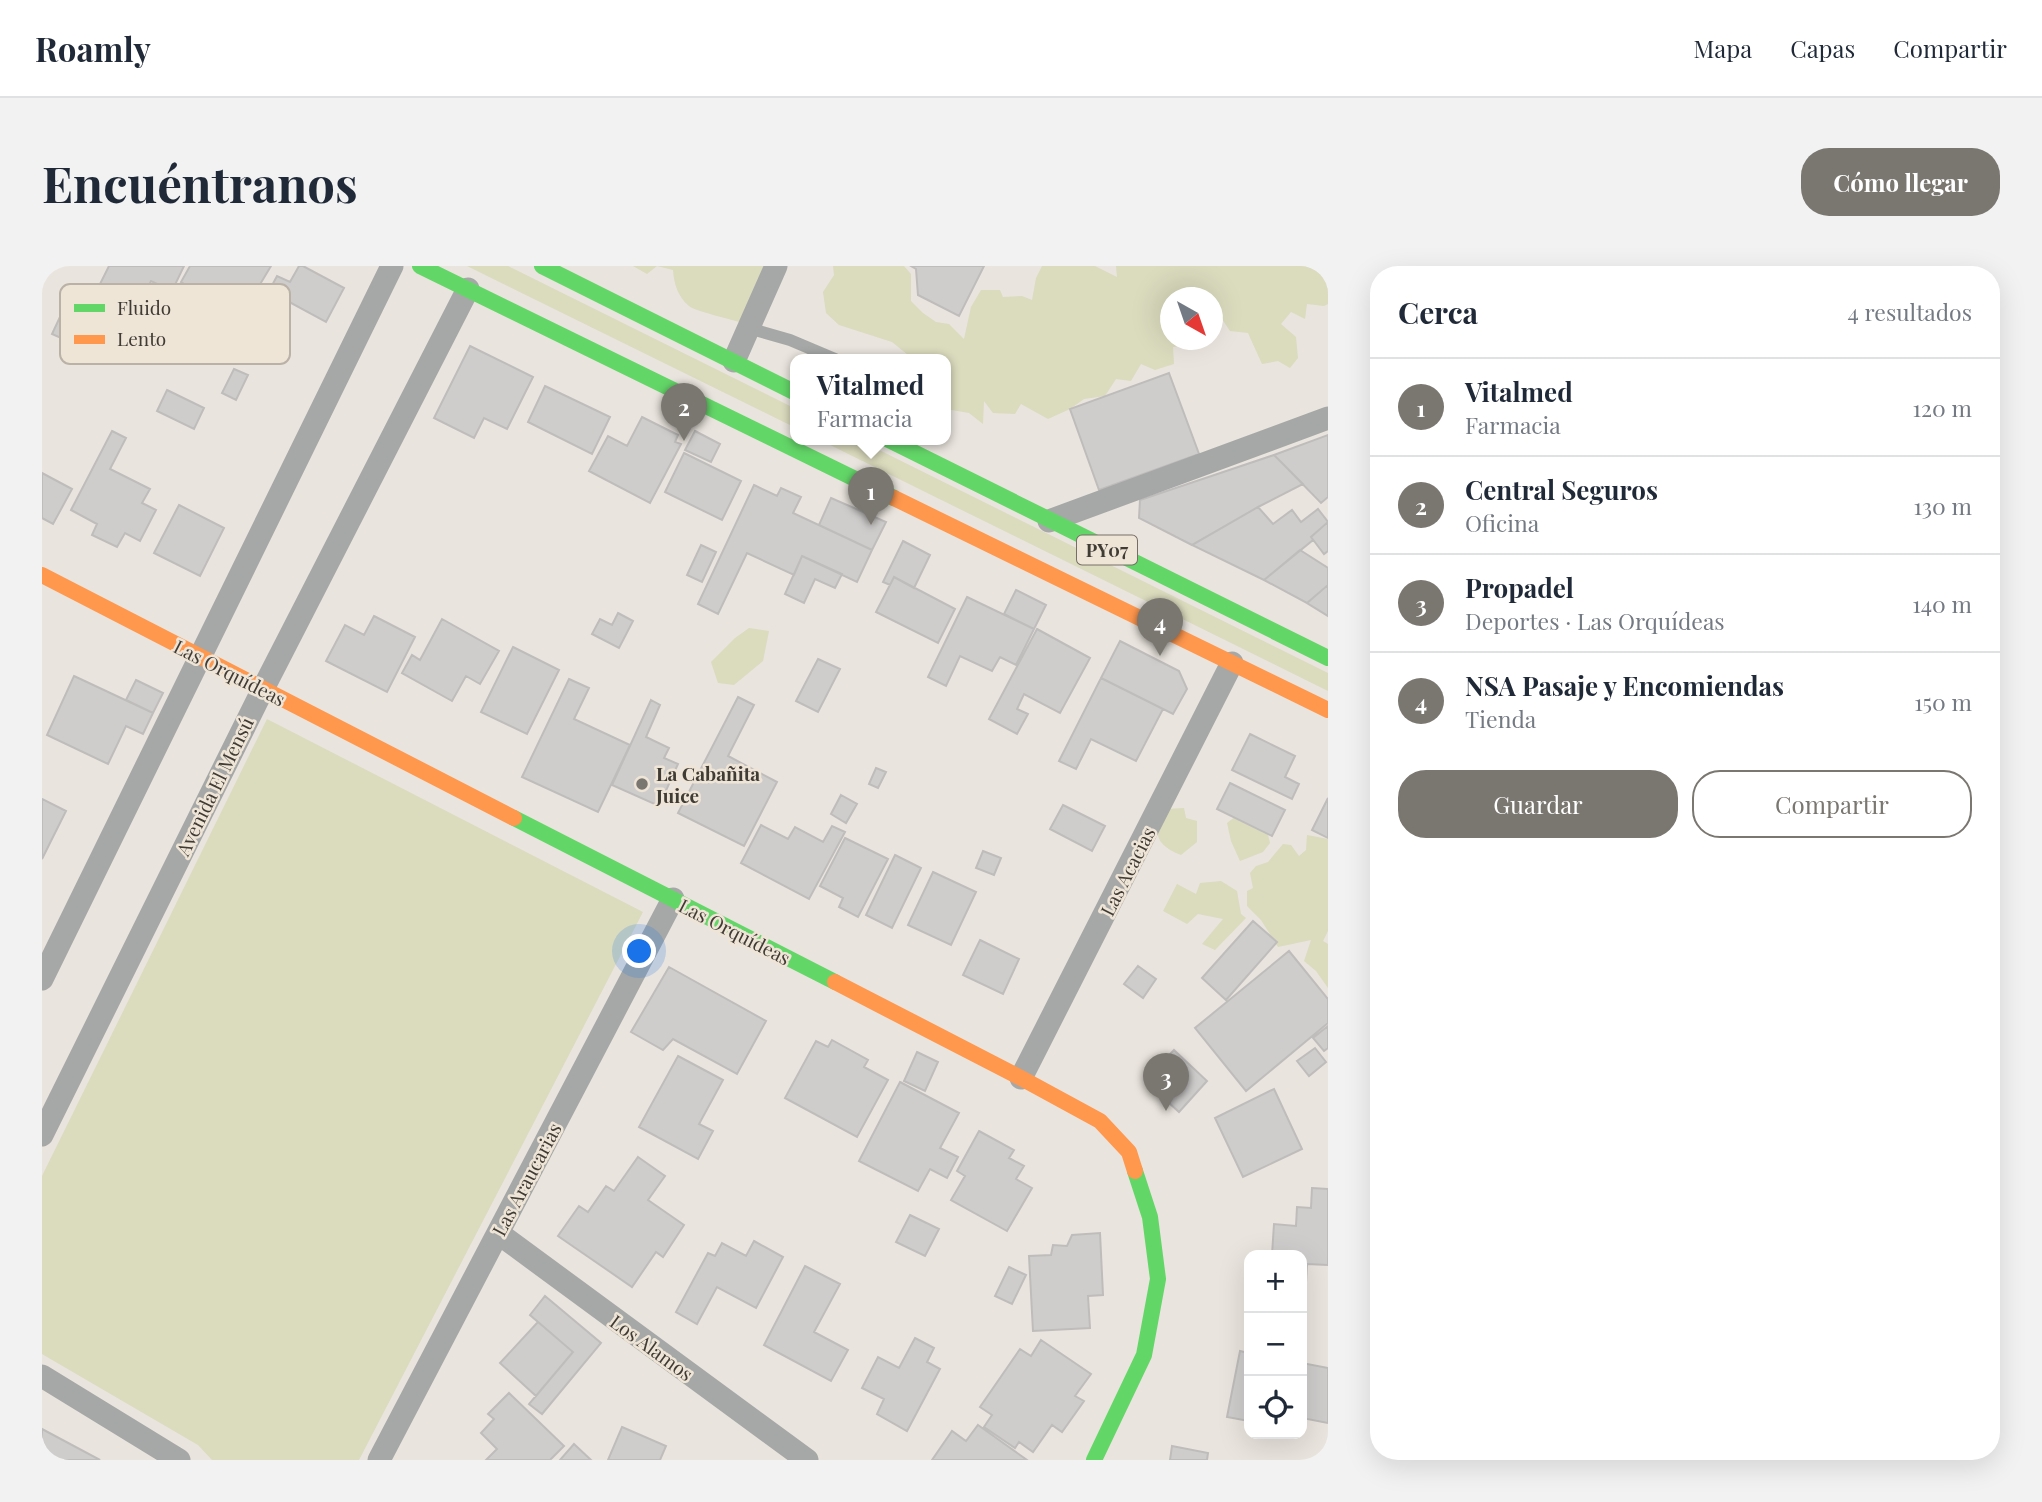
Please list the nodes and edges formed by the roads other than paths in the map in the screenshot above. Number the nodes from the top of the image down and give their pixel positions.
1 (392, 266) edge
2 (420, 266) edge
3 (542, 266) edge
4 (776, 266) edge
5 (468, 289) junction
6 (748, 328) junction
7 (823, 354) edge
8 (734, 362) junction
9 (790, 390) edge
10 (1328, 418) edge
11 (899, 445) edge
12 (1049, 521) junction
13 (42, 575) edge
14 (201, 656) junction
15 (1328, 658) edge
16 (1232, 663) junction
17 (262, 688) junction
18 (1328, 710) edge
19 (673, 899) junction
20 (42, 979) edge
21 (1021, 1078) junction
22 (42, 1135) edge
23 (498, 1233) junction
24 (42, 1377) edge
25 (179, 1460) edge
26 (380, 1460) edge
27 (807, 1460) edge
28 (1094, 1460) edge

1 - 14 street
2 - 5 main road, PY07
3 - 8 main road
4 - 6 street
5 - 16 main road, PY07
5 - 17 street, Avenida El Mensú
6 - 7 lane
6 - 8 street
8 - 9 main road
10 - 12 street
11 - 12 main road, PY07
12 - 15 main road, PY07
13 - 14 main road, Las Orquídeas
14 - 17 main road, Las Orquídeas
14 - 20 street
16 - 18 main road, PY07
16 - 21 street, Las Acacias
17 - 19 main road, Las Orquídeas
17 - 22 street, Avenida El Mensú
19 - 21 main road, Las Orquídeas
19 - 23 street, Las Araucarias
21 - 28 main road, Las Orquídeas
23 - 26 street, Las Araucarias
23 - 27 street, Los Alamos
24 - 25 street

